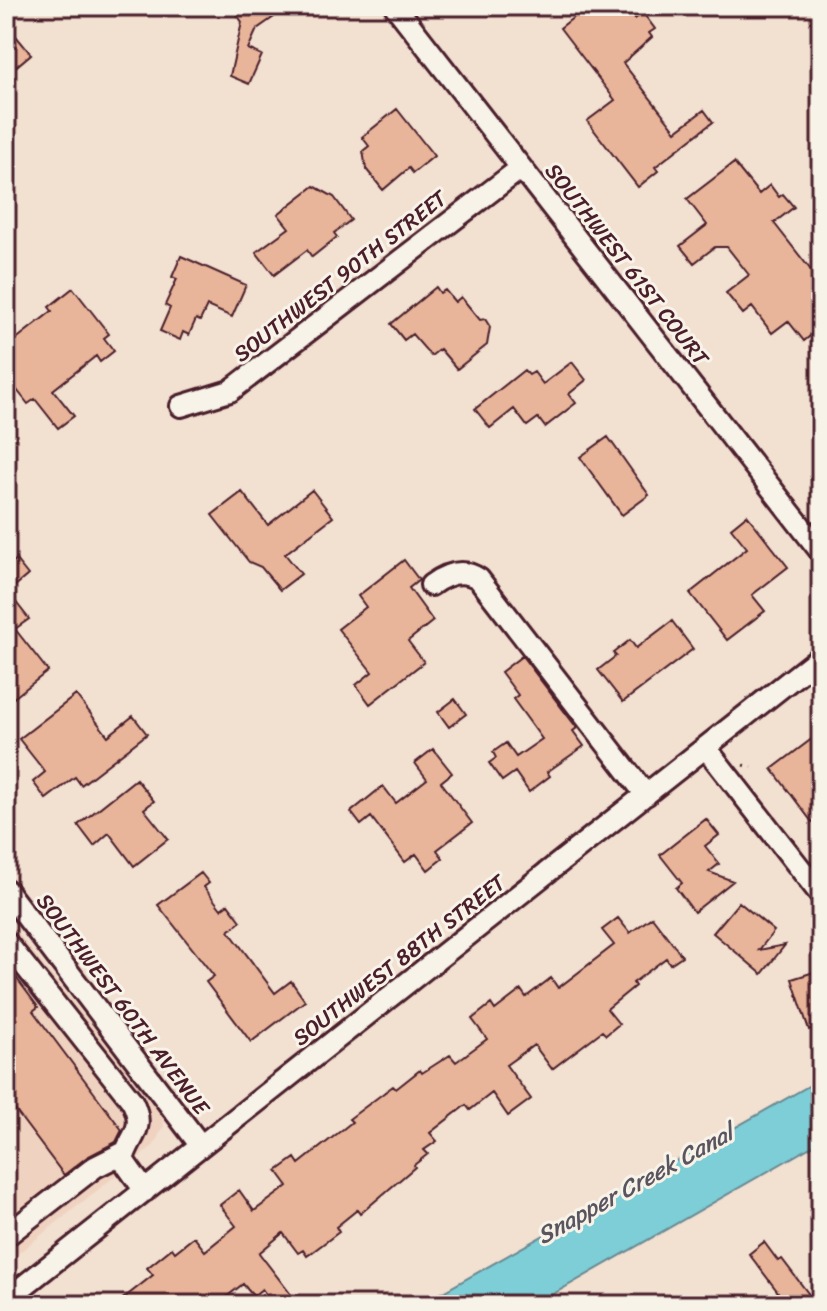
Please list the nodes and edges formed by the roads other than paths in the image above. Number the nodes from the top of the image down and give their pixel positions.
1 (395, 6) edge
2 (521, 168) junction
3 (181, 406) dead end
4 (821, 552) edge
5 (431, 585) dead end
6 (821, 656) edge
7 (706, 748) junction
8 (646, 795) junction
9 (6, 890) edge
10 (821, 895) edge
11 (6, 942) edge
12 (201, 1146) junction
13 (125, 1152) junction
14 (145, 1191) junction
15 (6, 1236) edge
16 (6, 1300) edge

1 - 2 street, SOUTHWEST 61ST COURT
2 - 3 street, SOUTHWEST 90TH STREET
2 - 4 street, SOUTHWEST 61ST COURT
5 - 8 street
6 - 7 street, SOUTHWEST 88TH STREET
7 - 8 street, SOUTHWEST 88TH STREET
7 - 10 street
8 - 12 street, SOUTHWEST 88TH STREET
9 - 12 street, SOUTHWEST 60TH AVENUE
11 - 13 street
12 - 14 street, SOUTHWEST 88TH STREET
13 - 14 street
13 - 15 street
14 - 16 street, SOUTHWEST 88TH STREET

